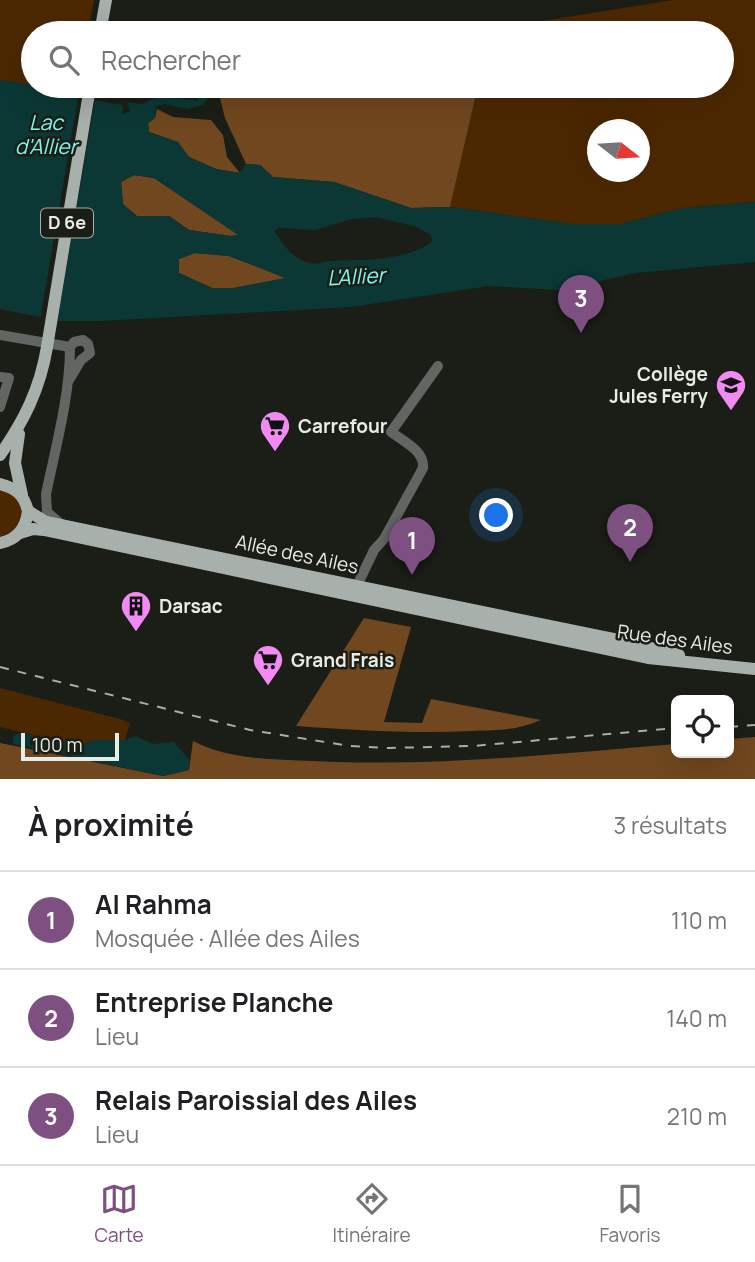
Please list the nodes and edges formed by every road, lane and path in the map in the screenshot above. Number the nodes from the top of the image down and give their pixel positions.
1 (106, 2) edge
2 (102, 21) edge
3 (88, 98) edge
4 (0, 335) edge
5 (438, 366) dead end
6 (0, 377) edge
7 (1, 400) edge
8 (21, 426) junction
9 (0, 450) edge
10 (0, 455) edge
11 (0, 484) edge
12 (22, 496) junction
13 (46, 498) junction
14 (28, 510) junction
15 (61, 524) junction
16 (20, 533) junction
17 (0, 543) edge
18 (354, 591) junction
19 (602, 638) joint
20 (589, 645) joint
21 (755, 667) edge

1 - 2 main road
3 - 8 main road, D 6e, bridge
4 - 13 street
5 - 18 street
6 - 7 street
8 - 9 main road
8 - 10 main road, D 6e
8 - 12 main road, D 6e
11 - 12 main road
12 - 13 street
12 - 14 main road
13 - 14 street
13 - 15 street
14 - 15 main road, Allée des Ailes
14 - 16 main road
15 - 18 main road, Allée des Ailes
16 - 17 main road
16 - 18 main road, Allée des Ailes
18 - 19 main road, Allée des Ailes
18 - 20 main road, Allée des Ailes
19 - 21 main road, Rue des Ailes
20 - 21 main road, Rue des Ailes

